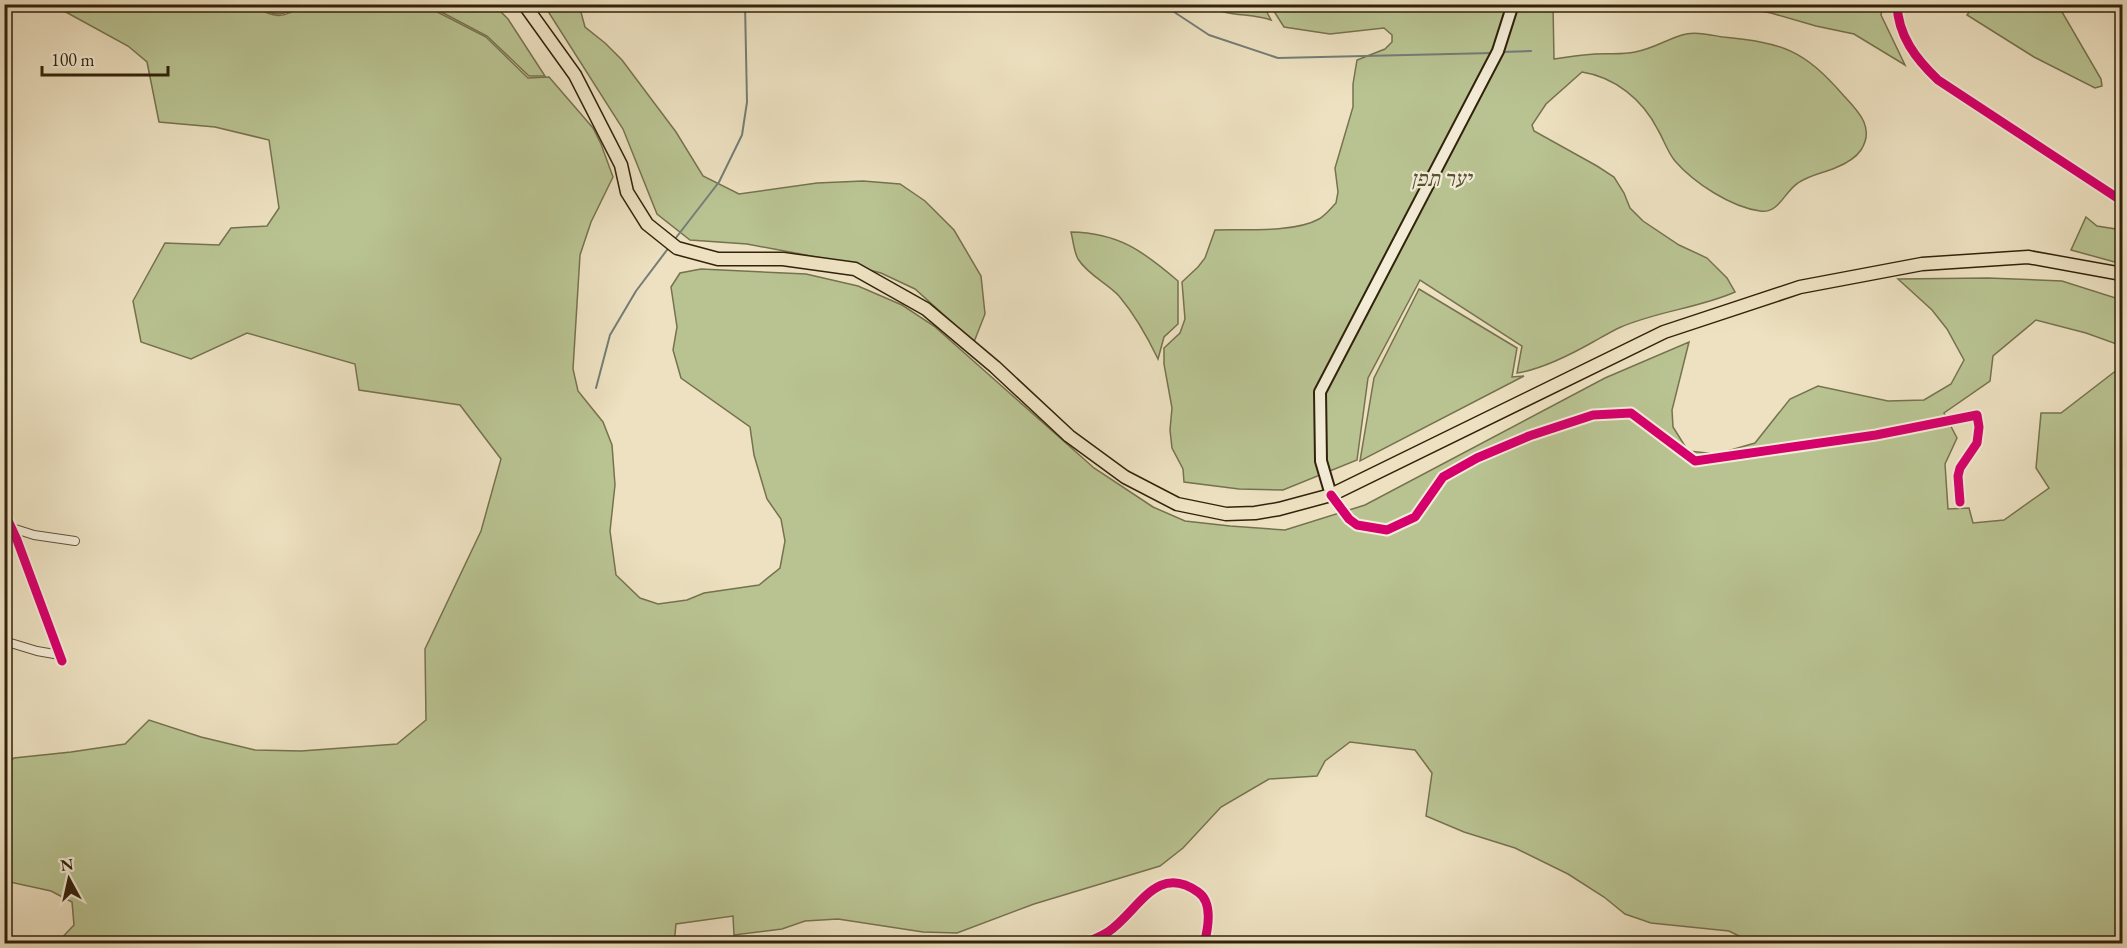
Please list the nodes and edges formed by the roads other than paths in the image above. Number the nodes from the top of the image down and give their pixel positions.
1 (524, 4) edge
2 (1513, 4) edge
3 (1897, 4) edge
4 (2122, 201) edge
5 (2122, 274) edge
6 (1331, 495) junction
7 (1960, 502) dead end
8 (4, 512) edge
9 (12, 528) junction
10 (75, 541) dead end
11 (4, 641) edge
12 (1083, 944) edge
13 (1204, 944) edge

1 - 6 main road
2 - 6 main road
3 - 4 street
5 - 6 main road
6 - 7 street
8 - 9 street
9 - 10 street
9 - 11 street
12 - 13 street

